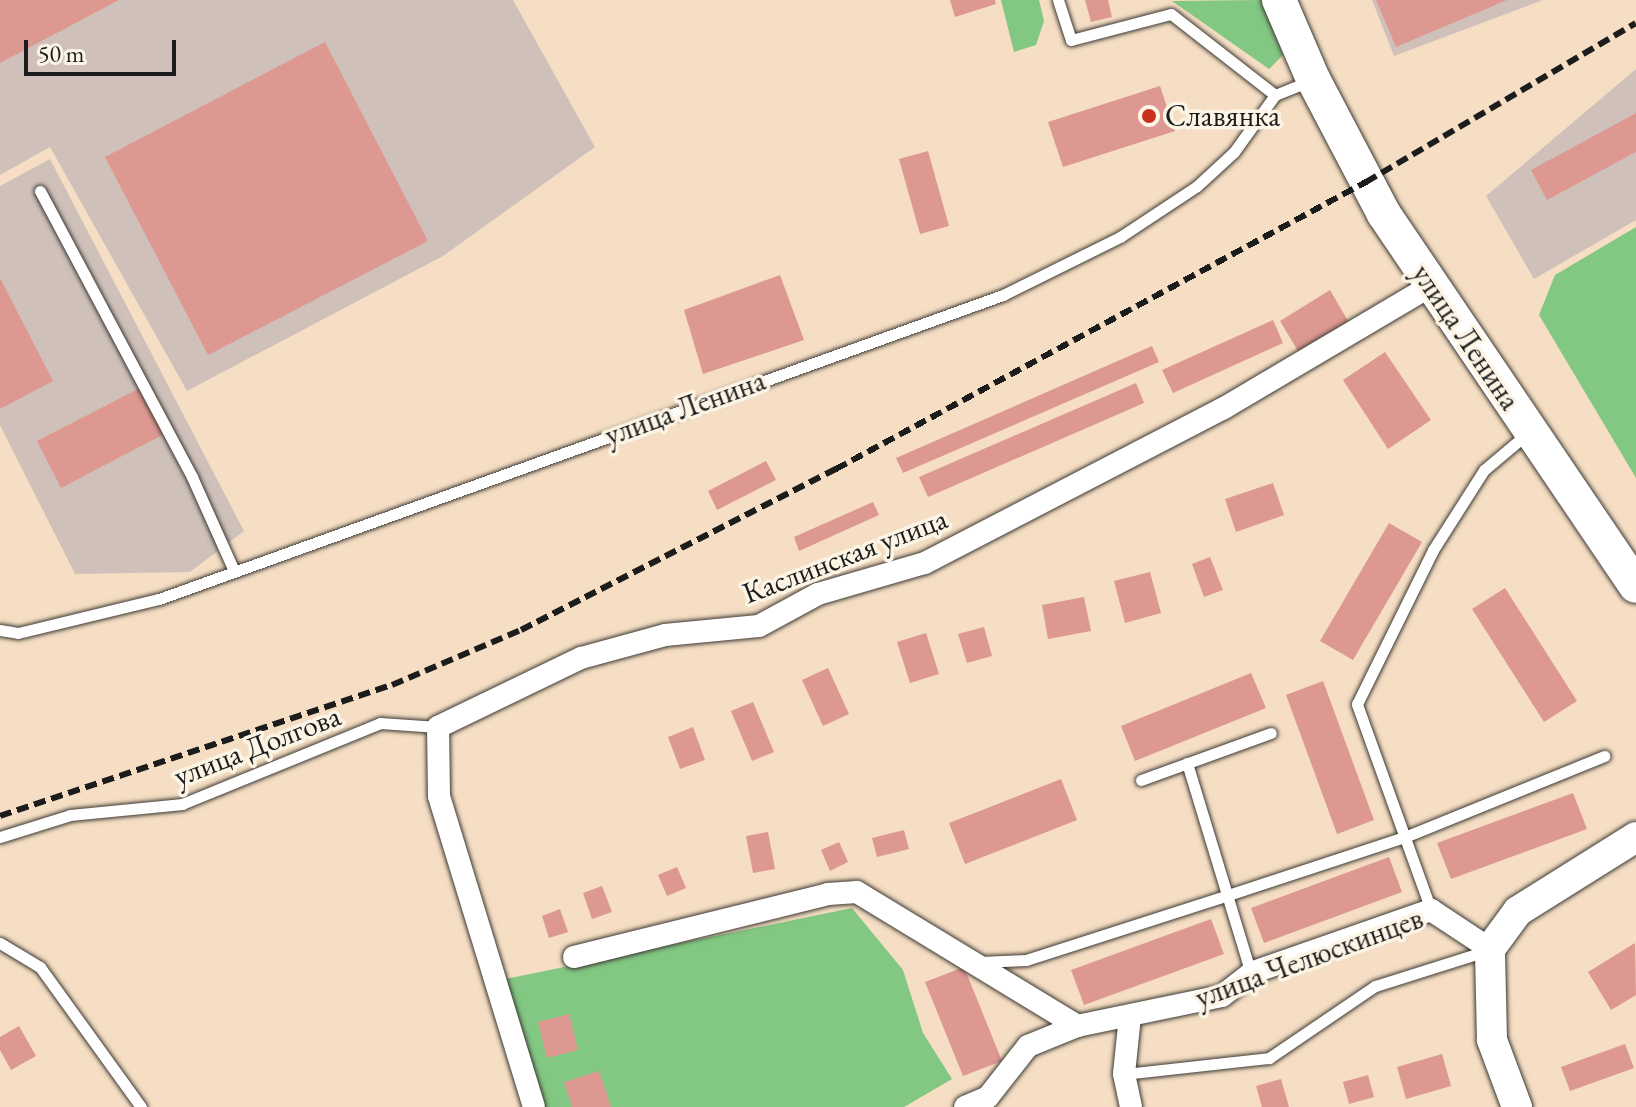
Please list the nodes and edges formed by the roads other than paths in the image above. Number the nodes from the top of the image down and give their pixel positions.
1 (1058, 0) edge
2 (1279, 0) edge
3 (1313, 79) junction
4 (1275, 95) junction
5 (40, 191) dead end
6 (1430, 286) junction
7 (1530, 432) junction
8 (234, 571) junction
9 (1636, 586) edge
10 (0, 630) edge
11 (18, 633) junction
12 (0, 638) edge
13 (438, 727) junction
14 (1271, 733) dead end
15 (1604, 756) dead end
16 (1187, 763) junction
17 (1141, 780) dead end
18 (1407, 836) junction
19 (0, 837) edge
20 (1636, 837) edge
21 (1231, 894) junction
22 (1431, 910) junction
23 (0, 943) edge
24 (1490, 949) junction
25 (574, 957) dead end
26 (973, 962) junction
27 (1251, 973) junction
28 (1130, 1016) junction
29 (1077, 1026) junction
30 (1124, 1074) junction
31 (140, 1105) edge
32 (534, 1107) edge
33 (965, 1107) edge
34 (1131, 1107) edge
35 (1517, 1107) edge

1 - 4 lane
2 - 3 main road, улица Ленина
3 - 4 lane
3 - 6 main road, улица Ленина
4 - 8 lane, улица Ленина
5 - 8 lane
6 - 7 main road, улица Ленина
6 - 13 street, Каслинская улица
7 - 9 main road, улица Ленина
7 - 18 lane
8 - 11 lane, улица Ленина
10 - 11 lane, улица Ленина
11 - 12 lane
13 - 19 lane, улица Долгова
13 - 32 street
14 - 16 lane
15 - 18 lane
16 - 17 lane
16 - 21 lane
18 - 21 lane
18 - 22 lane
20 - 24 main road
21 - 26 lane
21 - 27 lane
22 - 24 street, улица Челюскинцев
22 - 27 street, улица Челюскинцев
23 - 31 lane
24 - 30 lane
24 - 35 main road
25 - 26 street
26 - 29 street
27 - 28 street, улица Челюскинцев
28 - 29 street, улица Челюскинцев
28 - 30 street
29 - 33 street, улица Челюскинцев
30 - 34 street

